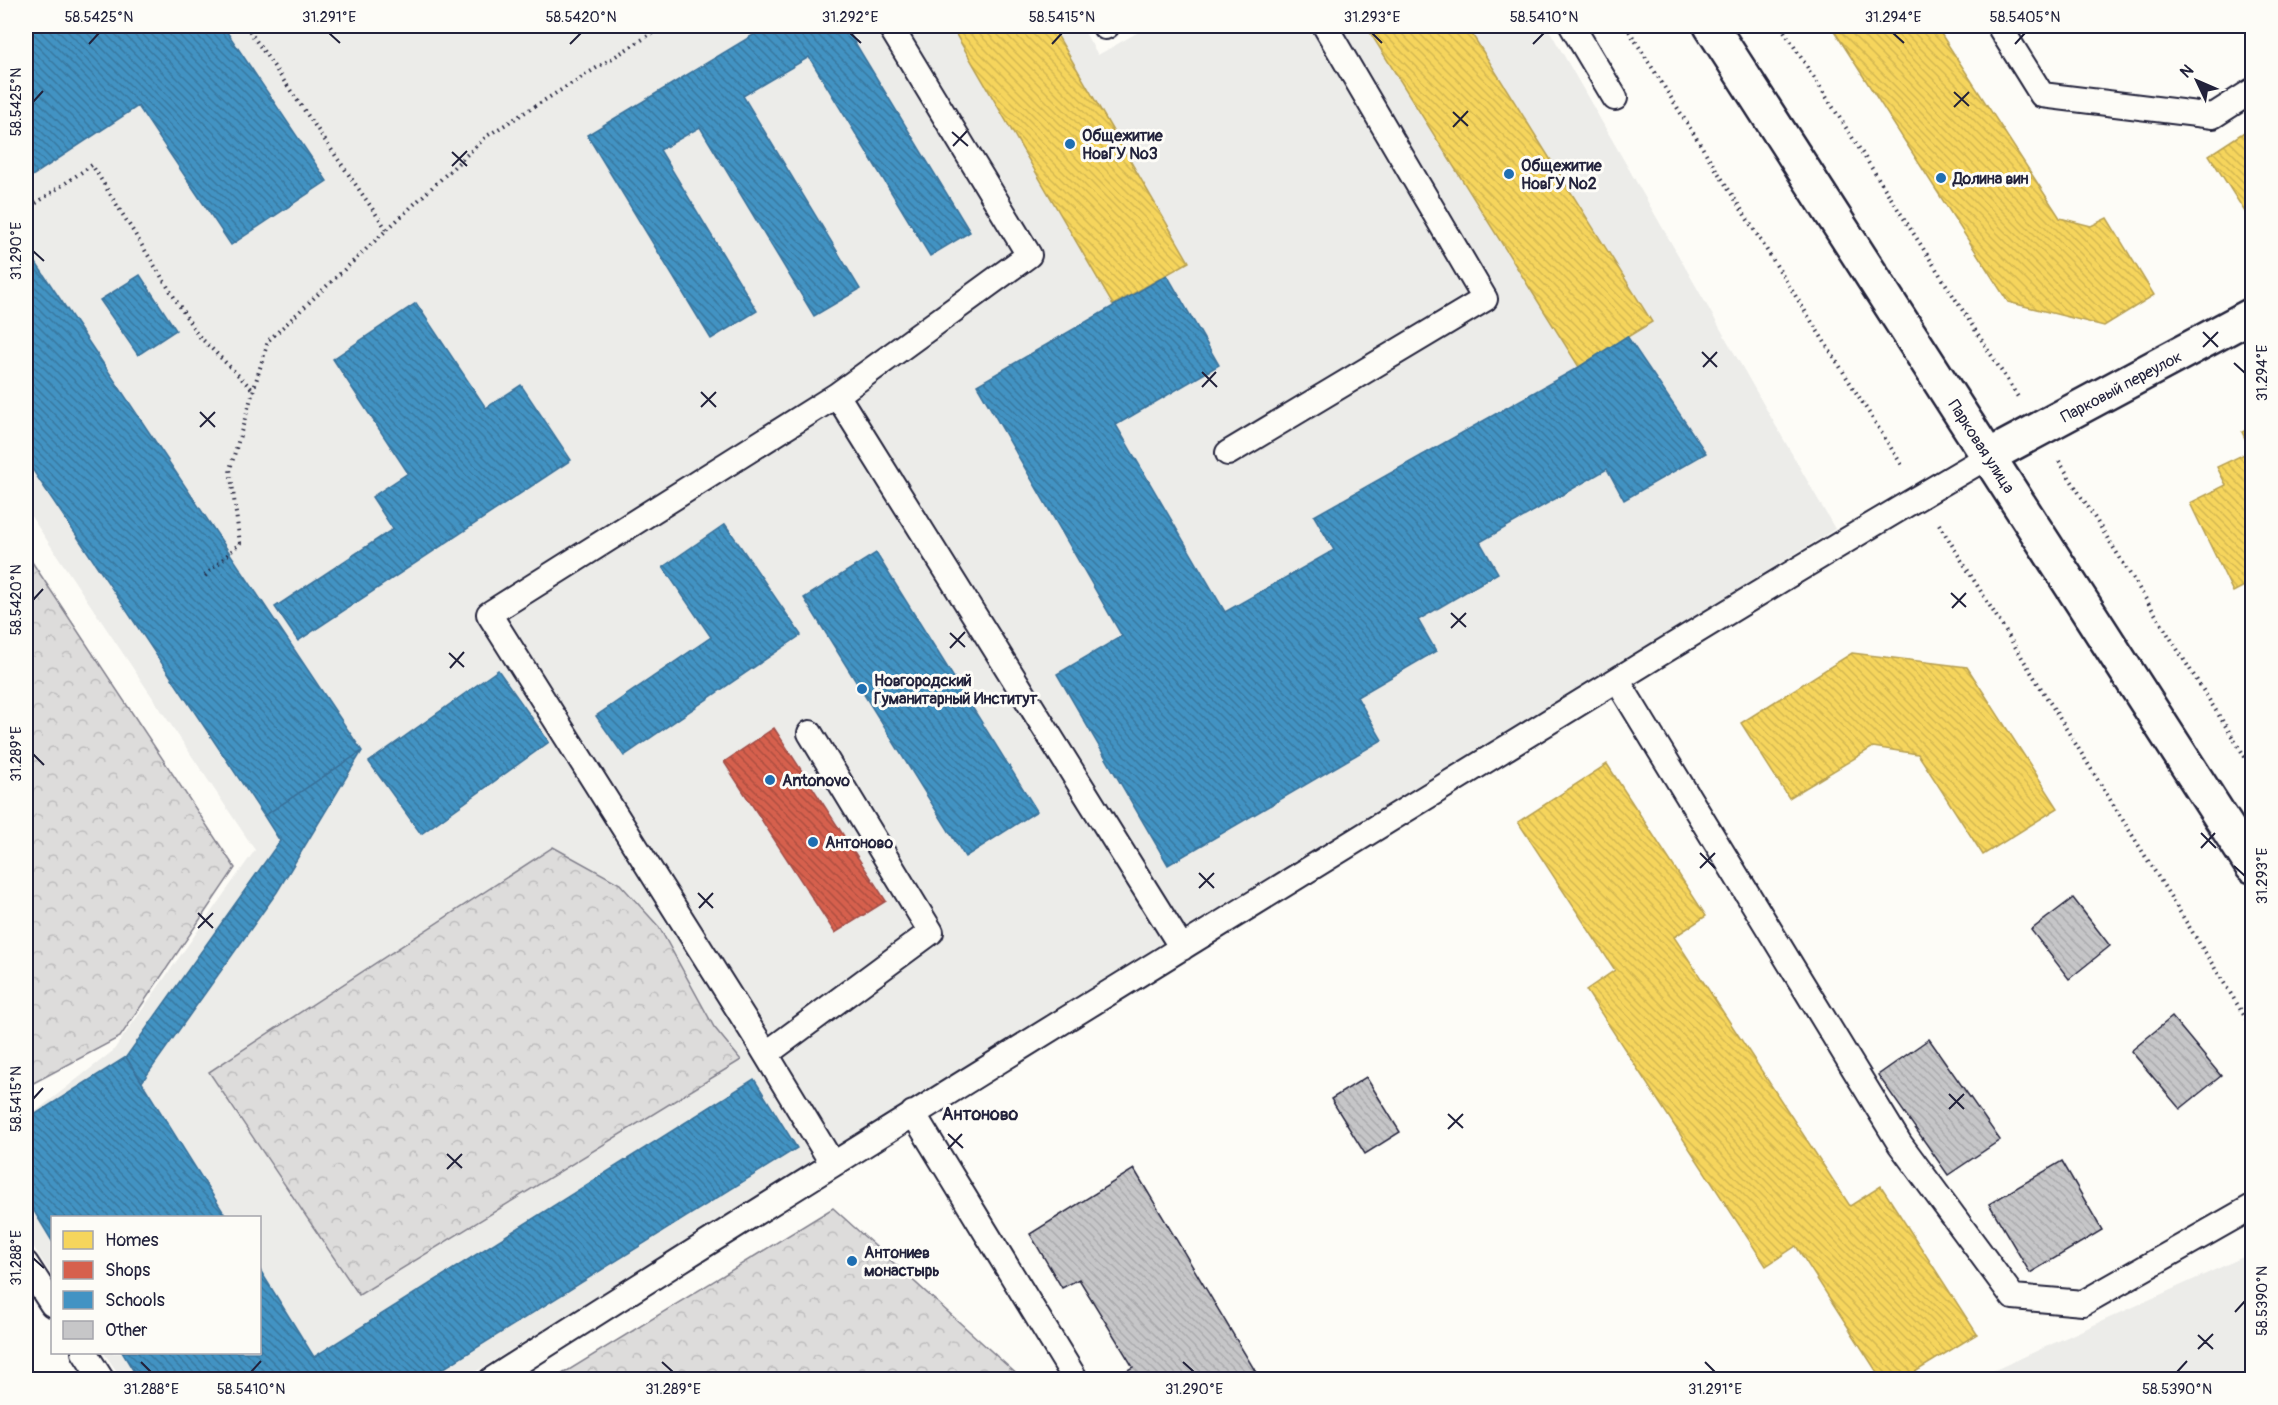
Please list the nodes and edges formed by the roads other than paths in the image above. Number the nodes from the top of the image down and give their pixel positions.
1 (890, 26) edge
2 (1325, 26) edge
3 (1572, 26) edge
4 (1712, 26) edge
5 (1999, 26) edge
6 (2253, 91) edge
7 (1615, 98) dead end
8 (2253, 315) edge
9 (837, 395) junction
10 (1228, 453) dead end
11 (1989, 456) junction
12 (1617, 680) junction
13 (810, 733) dead end
14 (2253, 866) edge
15 (1182, 948) junction
16 (766, 1054) junction
17 (913, 1113) junction
18 (832, 1163) junction
19 (2253, 1208) edge
20 (26, 1263) edge
21 (51, 1302) edge
22 (85, 1354) edge
23 (102, 1380) edge
24 (491, 1380) edge
25 (1076, 1380) edge

1 - 9 lane
2 - 10 lane
3 - 7 lane
4 - 11 street, Парковая улица
5 - 6 lane
8 - 11 street, Парковый переулок
9 - 15 lane
9 - 16 lane
11 - 12 lane
11 - 14 street, Парковая улица
12 - 15 lane
12 - 19 lane
13 - 16 lane
15 - 17 lane
16 - 18 lane
17 - 18 lane
17 - 25 lane
18 - 24 lane
20 - 21 lane
22 - 23 lane

